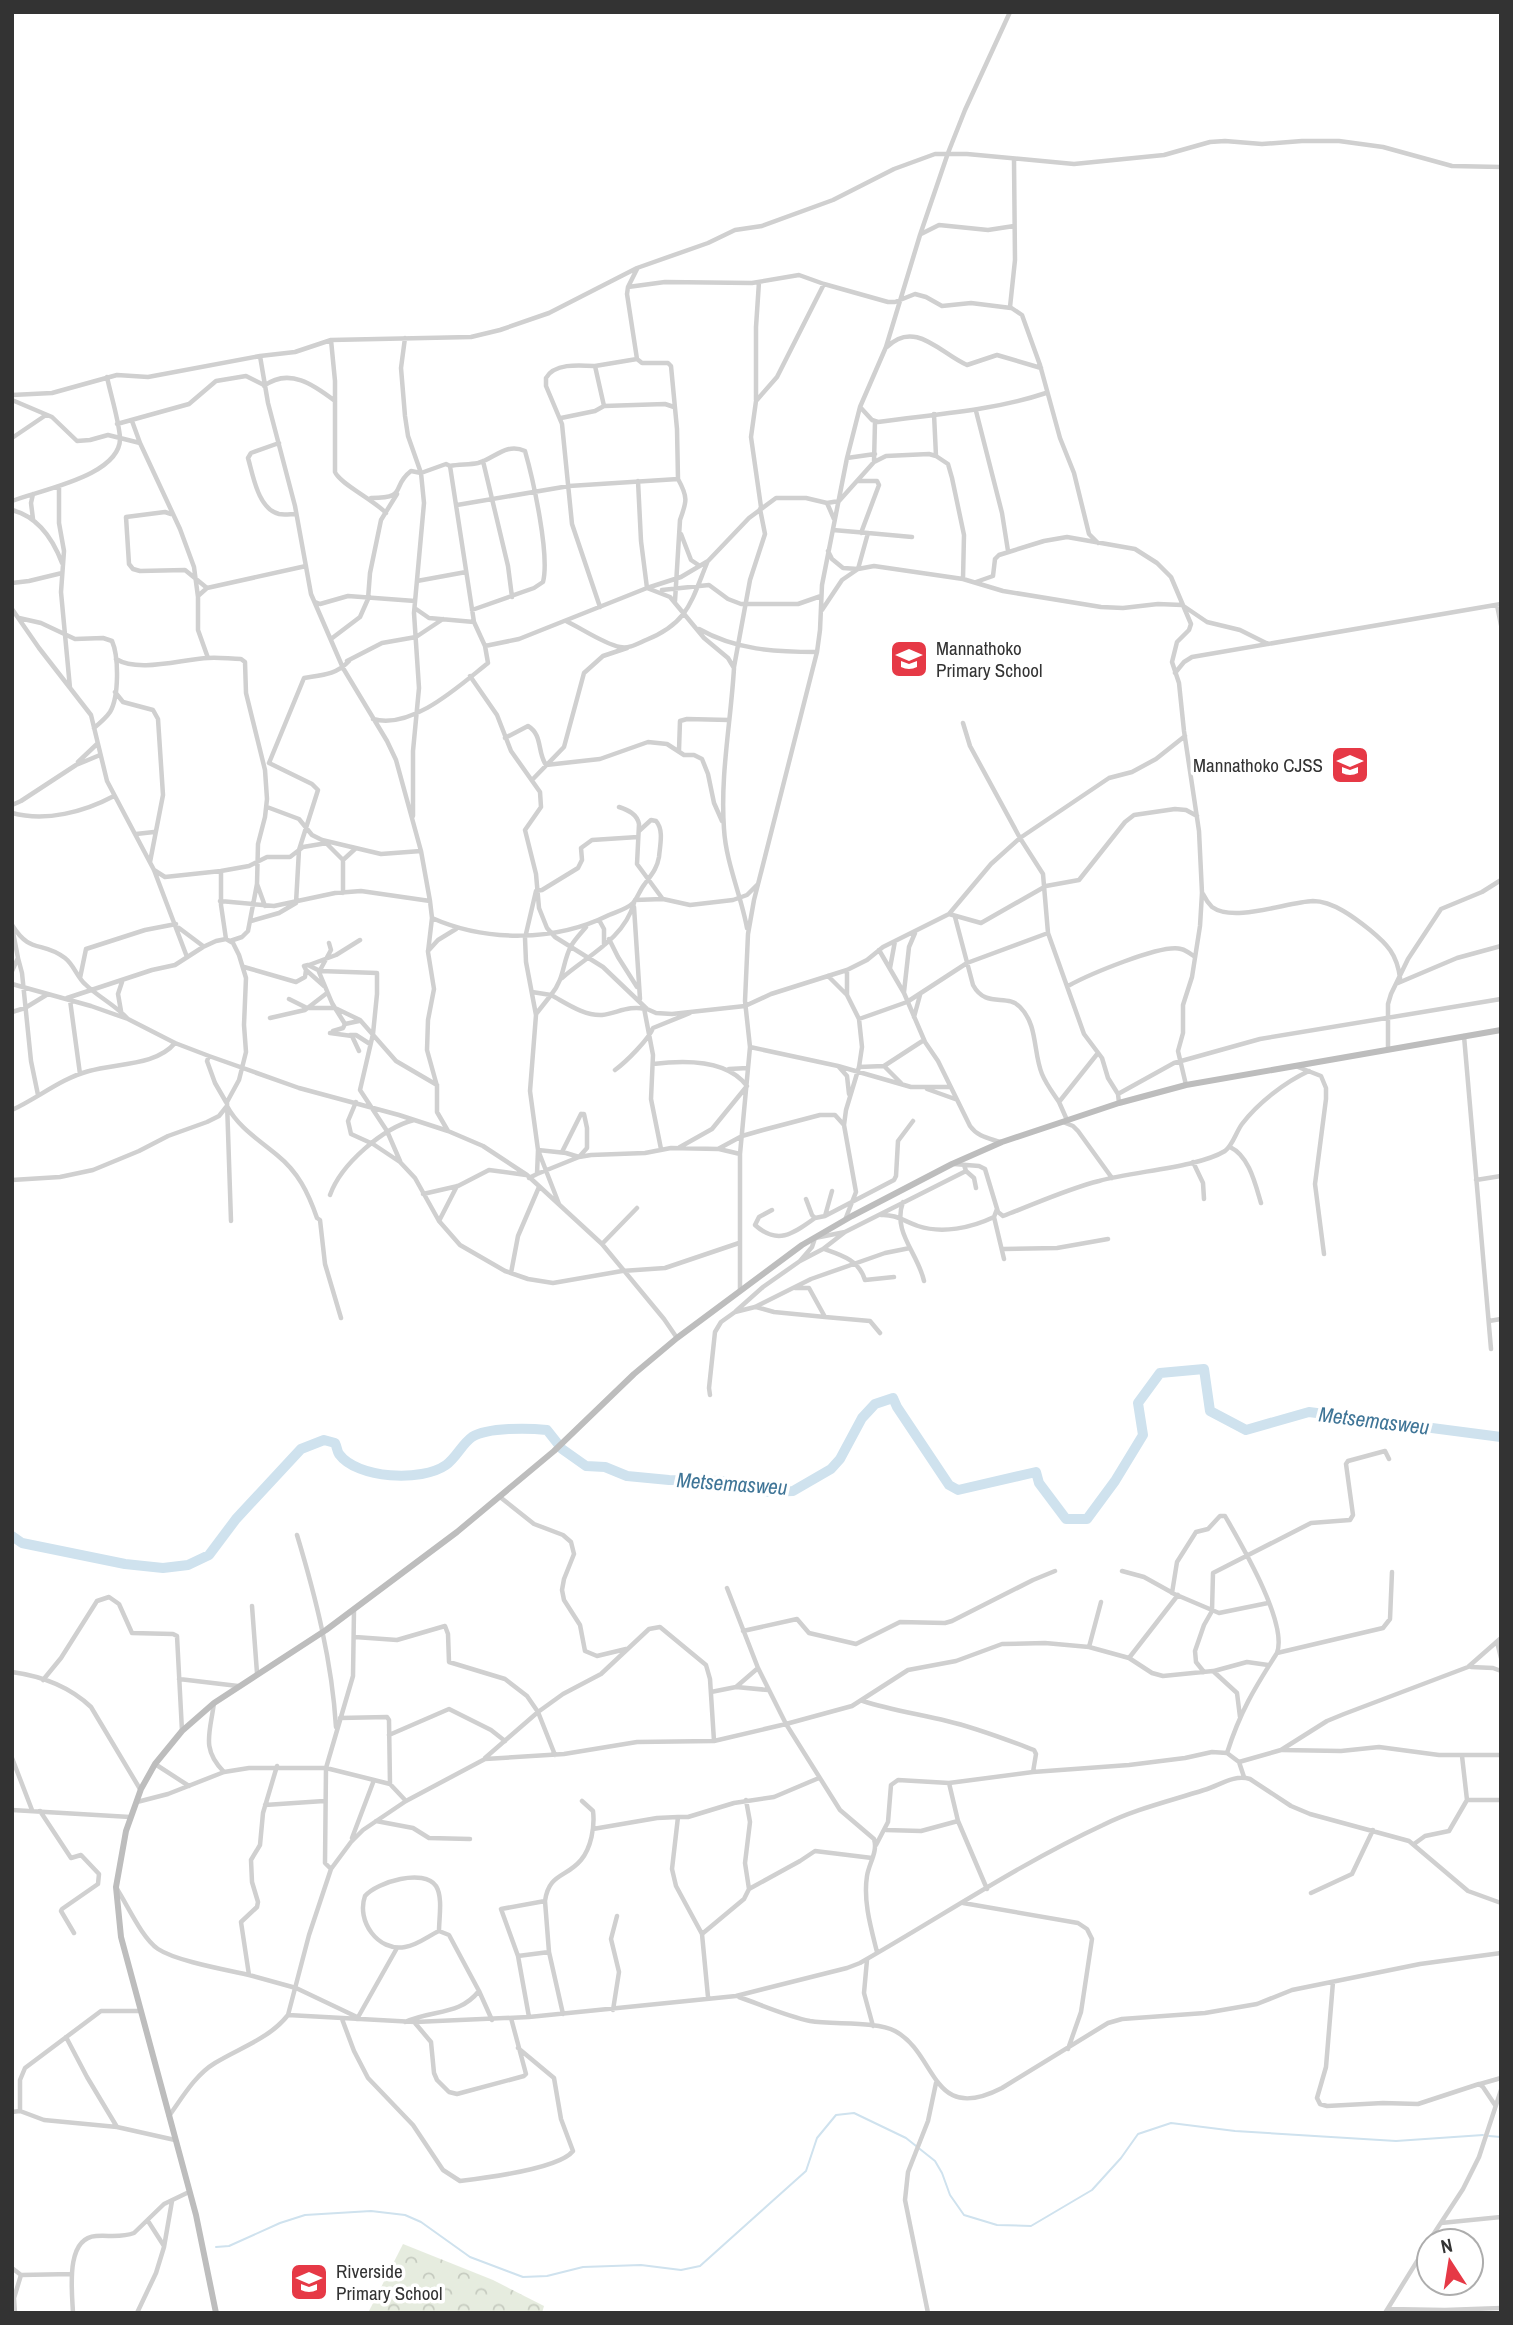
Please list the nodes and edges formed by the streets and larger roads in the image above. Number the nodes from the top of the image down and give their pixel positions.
1 (1010, 12) edge
2 (948, 153) junction
3 (1014, 160) junction
4 (1501, 167) edge
5 (1014, 226) junction
6 (920, 234) junction
7 (637, 268) junction
8 (759, 282) junction
9 (824, 284) junction
10 (628, 287) junction
11 (901, 300) junction
12 (888, 302) junction
13 (1011, 308) junction
14 (896, 315) junction
15 (405, 338) junction
16 (331, 340) junction
17 (886, 347) junction
18 (260, 356) junction
19 (637, 359) junction
20 (595, 366) junction
21 (1041, 368) junction
22 (107, 377) junction
23 (264, 386) junction
24 (1046, 393) junction
25 (12, 398) edge
26 (335, 401) junction
27 (756, 401) junction
28 (604, 406) junction
29 (674, 407) junction
30 (860, 407) junction
31 (976, 411) junction
32 (934, 414) junction
33 (47, 415) junction
34 (561, 418) junction
35 (132, 421) junction
36 (875, 422) junction
37 (117, 424) junction
38 (12, 438) edge
39 (120, 439) junction
40 (140, 443) junction
41 (279, 443) junction
42 (874, 454) junction
43 (936, 456) junction
44 (846, 458) junction
45 (483, 461) junction
46 (874, 462) junction
47 (450, 466) junction
48 (421, 473) junction
49 (678, 479) junction
50 (638, 481) junction
51 (858, 481) junction
52 (569, 486) junction
53 (59, 487) junction
54 (534, 491) junction
55 (33, 494) junction
56 (397, 494) junction
57 (370, 498) junction
58 (493, 499) junction
59 (839, 501) junction
60 (12, 502) edge
61 (827, 503) junction
62 (457, 505) junction
63 (761, 508) junction
64 (12, 510) edge
65 (386, 513) junction
66 (296, 514) junction
67 (172, 515) junction
68 (33, 520) junction
69 (834, 524) junction
70 (679, 530) junction
71 (833, 530) junction
72 (864, 533) junction
73 (912, 537) dead end
74 (1098, 544) junction
75 (828, 550) junction
76 (1008, 551) junction
77 (708, 561) junction
78 (62, 565) junction
79 (307, 566) junction
80 (700, 566) junction
81 (858, 569) junction
82 (466, 572) junction
83 (62, 573) junction
84 (675, 579) junction
85 (963, 579) junction
86 (196, 580) junction
87 (416, 581) junction
88 (976, 582) junction
89 (12, 583) edge
90 (700, 585) junction
91 (207, 588) junction
92 (647, 588) junction
93 (657, 590) junction
94 (674, 590) junction
95 (821, 596) junction
96 (198, 597) junction
97 (512, 597) junction
98 (368, 599) junction
99 (415, 600) junction
100 (314, 602) junction
101 (675, 602) junction
102 (746, 604) junction
103 (1182, 604) junction
104 (1499, 604) edge
105 (600, 607) junction
106 (415, 608) junction
107 (12, 609) edge
108 (472, 610) junction
109 (821, 610) junction
110 (683, 615) junction
111 (19, 618) junction
112 (444, 618) junction
113 (565, 620) junction
114 (474, 622) junction
115 (1501, 625) edge
116 (697, 628) junction
117 (65, 635) junction
118 (416, 637) junction
119 (75, 639) junction
120 (331, 639) junction
121 (1268, 644) junction
122 (66, 646) junction
123 (485, 646) junction
124 (631, 646) junction
125 (739, 646) junction
126 (817, 652) junction
127 (208, 658) junction
128 (116, 659) junction
129 (340, 661) junction
130 (349, 661) junction
131 (126, 665) junction
132 (343, 668) junction
133 (734, 668) junction
134 (1175, 673) junction
135 (117, 674) junction
136 (470, 676) junction
137 (70, 689) junction
138 (115, 692) junction
139 (122, 702) junction
140 (113, 706) junction
141 (418, 712) junction
142 (372, 719) junction
143 (729, 720) junction
144 (963, 723) dead end
145 (94, 728) junction
146 (1185, 736) junction
147 (505, 738) junction
148 (97, 744) junction
149 (679, 751) junction
150 (100, 755) junction
151 (269, 763) junction
152 (76, 765) junction
153 (546, 765) junction
154 (265, 770) junction
155 (533, 779) junction
156 (114, 796) junction
157 (12, 804) edge
158 (267, 807) junction
159 (619, 807) dead end
160 (12, 813) edge
161 (1197, 816) junction
162 (413, 822) junction
163 (724, 825) junction
164 (306, 827) junction
165 (639, 831) junction
166 (154, 832) junction
167 (135, 834) junction
168 (638, 837) junction
169 (1020, 838) junction
170 (324, 842) junction
171 (355, 849) junction
172 (299, 850) junction
173 (421, 850) junction
174 (342, 860) junction
175 (257, 862) junction
176 (150, 863) junction
177 (153, 870) junction
178 (221, 871) junction
179 (648, 880) junction
180 (1501, 880) edge
181 (257, 884) junction
182 (758, 885) junction
183 (1046, 886) junction
184 (537, 891) junction
185 (343, 893) junction
186 (1202, 893) junction
187 (741, 898) junction
188 (663, 899) junction
189 (220, 901) junction
190 (430, 901) junction
191 (634, 901) junction
192 (296, 903) junction
193 (253, 905) junction
194 (265, 906) junction
195 (952, 915) junction
196 (432, 918) junction
197 (598, 920) junction
198 (251, 922) junction
199 (12, 926) edge
200 (176, 926) junction
201 (586, 926) junction
202 (456, 929) junction
203 (916, 932) junction
204 (1048, 933) junction
205 (525, 934) junction
206 (552, 934) junction
207 (748, 934) junction
208 (609, 939) junction
209 (228, 940) junction
210 (360, 940) dead end
211 (895, 941) junction
212 (329, 943) dead end
213 (604, 945) junction
214 (1501, 946) edge
215 (203, 947) junction
216 (570, 948) junction
217 (879, 950) junction
218 (428, 952) junction
219 (187, 957) junction
220 (1195, 957) junction
221 (18, 958) junction
222 (326, 958) junction
223 (589, 959) junction
224 (967, 963) junction
225 (244, 967) junction
226 (307, 968) junction
227 (890, 969) junction
228 (846, 970) junction
229 (12, 971) edge
230 (320, 971) junction
231 (828, 976) junction
232 (562, 978) junction
233 (80, 979) junction
234 (122, 981) junction
235 (1399, 981) junction
236 (12, 984) edge
237 (112, 984) junction
238 (324, 986) junction
239 (1068, 986) junction
240 (23, 987) junction
241 (93, 990) junction
242 (532, 992) junction
243 (639, 992) junction
244 (49, 993) junction
245 (327, 993) junction
246 (904, 993) junction
247 (118, 994) junction
248 (551, 995) junction
249 (847, 995) junction
250 (920, 995) junction
251 (67, 999) junction
252 (289, 999) dead end
253 (1501, 999) edge
254 (640, 1000) junction
255 (907, 1002) junction
256 (745, 1006) junction
257 (24, 1008) junction
258 (307, 1008) junction
259 (335, 1008) junction
260 (646, 1009) junction
261 (12, 1012) edge
262 (121, 1012) junction
263 (692, 1012) junction
264 (536, 1015) junction
265 (1388, 1016) junction
266 (914, 1017) junction
267 (270, 1018) dead end
268 (128, 1019) junction
269 (859, 1019) junction
270 (360, 1020) junction
271 (345, 1024) junction
272 (1501, 1030) edge
273 (373, 1034) junction
274 (349, 1035) junction
275 (1464, 1035) junction
276 (651, 1036) junction
277 (924, 1040) junction
278 (175, 1042) junction
279 (370, 1044) junction
280 (750, 1048) junction
281 (1388, 1050) junction
282 (359, 1051) dead end
283 (1098, 1053) junction
284 (209, 1056) junction
285 (1181, 1061) junction
286 (653, 1064) junction
287 (838, 1066) junction
288 (884, 1066) junction
289 (1296, 1066) junction
290 (243, 1067) junction
291 (748, 1068) junction
292 (728, 1069) junction
293 (859, 1069) junction
294 (615, 1070) dead end
295 (1309, 1071) junction
296 (80, 1074) junction
297 (903, 1084) junction
298 (1186, 1085) junction
299 (437, 1086) junction
300 (747, 1086) junction
301 (950, 1087) junction
302 (924, 1088) junction
303 (1118, 1094) junction
304 (38, 1096) junction
305 (849, 1098) junction
306 (956, 1099) junction
307 (356, 1102) junction
308 (1059, 1102) junction
309 (1119, 1103) junction
310 (227, 1104) junction
311 (371, 1106) junction
312 (12, 1110) edge
313 (415, 1120) junction
314 (913, 1121) dead end
315 (1064, 1121) junction
316 (844, 1125) junction
317 (387, 1131) junction
318 (447, 1131) junction
319 (742, 1136) junction
320 (1002, 1142) junction
321 (373, 1144) junction
322 (680, 1147) junction
323 (1230, 1147) junction
324 (661, 1149) junction
325 (718, 1149) junction
326 (538, 1150) junction
327 (562, 1152) junction
328 (740, 1154) junction
329 (579, 1157) junction
330 (400, 1162) junction
331 (1193, 1162) junction
332 (953, 1164) junction
333 (965, 1168) junction
334 (547, 1170) junction
335 (537, 1174) junction
336 (1501, 1176) edge
337 (528, 1177) junction
338 (1112, 1178) junction
339 (12, 1180) edge
340 (1476, 1180) junction
341 (458, 1186) junction
342 (539, 1187) junction
343 (976, 1188) dead end
344 (832, 1191) dead end
345 (423, 1194) junction
346 (330, 1195) dead end
347 (806, 1199) dead end
348 (855, 1199) junction
349 (1204, 1199) dead end
350 (903, 1202) junction
351 (1261, 1203) dead end
352 (560, 1206) junction
353 (637, 1208) dead end
354 (997, 1209) junction
355 (772, 1210) dead end
356 (876, 1215) junction
357 (825, 1216) junction
358 (994, 1217) junction
359 (815, 1218) junction
360 (900, 1219) junction
361 (845, 1220) junction
362 (439, 1221) junction
363 (231, 1222) dead end
364 (845, 1232) junction
365 (815, 1238) junction
366 (1108, 1240) dead end
367 (602, 1244) junction
368 (739, 1244) junction
369 (910, 1248) junction
370 (823, 1249) junction
371 (1003, 1250) junction
372 (1324, 1254) dead end
373 (1004, 1259) dead end
374 (800, 1261) junction
375 (856, 1264) junction
376 (622, 1271) junction
377 (510, 1273) junction
378 (894, 1277) dead end
379 (924, 1281) dead end
380 (794, 1288) junction
381 (740, 1290) junction
382 (755, 1307) junction
383 (735, 1312) junction
384 (825, 1317) junction
385 (341, 1318) dead end
386 (1501, 1319) edge
387 (1489, 1321) junction
388 (880, 1333) dead end
389 (677, 1338) junction
390 (1491, 1349) dead end
391 (710, 1395) dead end
392 (1389, 1459) dead end
393 (500, 1497) junction
394 (297, 1535) dead end
395 (1248, 1556) junction
396 (1055, 1571) dead end
397 (1122, 1571) dead end
398 (1392, 1572) dead end
399 (727, 1588) dead end
400 (1171, 1592) junction
401 (1178, 1595) junction
402 (1101, 1602) dead end
403 (1268, 1603) junction
404 (252, 1605) dead end
405 (355, 1610) junction
406 (1212, 1611) junction
407 (743, 1631) junction
408 (322, 1633) junction
409 (355, 1637) junction
410 (1499, 1640) edge
411 (1089, 1647) junction
412 (626, 1649) junction
413 (1277, 1653) junction
414 (1129, 1658) junction
415 (1501, 1658) edge
416 (1268, 1665) junction
417 (1468, 1667) junction
418 (758, 1668) junction
419 (1213, 1671) junction
420 (1501, 1671) edge
421 (12, 1672) edge
422 (1203, 1672) junction
423 (257, 1673) junction
424 (43, 1679) junction
425 (179, 1679) junction
426 (238, 1686) junction
427 (736, 1687) junction
428 (768, 1690) junction
429 (711, 1692) junction
430 (863, 1701) junction
431 (214, 1703) junction
432 (538, 1712) junction
433 (1240, 1717) junction
434 (340, 1718) junction
435 (786, 1724) junction
436 (336, 1728) junction
437 (182, 1731) junction
438 (389, 1735) junction
439 (505, 1741) junction
440 (713, 1741) junction
441 (1281, 1749) junction
442 (1227, 1753) junction
443 (555, 1755) junction
444 (1501, 1755) edge
445 (1462, 1756) junction
446 (12, 1758) edge
447 (485, 1759) junction
448 (1239, 1762) junction
449 (155, 1764) junction
450 (277, 1766) junction
451 (326, 1768) junction
452 (225, 1772) junction
453 (1033, 1772) junction
454 (1244, 1777) junction
455 (819, 1778) junction
456 (374, 1780) junction
457 (949, 1783) junction
458 (390, 1784) junction
459 (190, 1786) junction
460 (141, 1789) junction
461 (746, 1800) junction
462 (1467, 1800) junction
463 (1501, 1800) edge
464 (324, 1801) junction
465 (406, 1801) junction
466 (582, 1801) dead end
467 (136, 1802) junction
468 (265, 1805) junction
469 (12, 1810) edge
470 (32, 1810) junction
471 (40, 1811) junction
472 (130, 1817) junction
473 (678, 1817) junction
474 (375, 1821) junction
475 (958, 1821) junction
476 (593, 1829) junction
477 (886, 1830) junction
478 (1373, 1830) junction
479 (470, 1839) dead end
480 (351, 1842) junction
481 (1414, 1844) junction
482 (876, 1845) junction
483 (872, 1858) junction
484 (331, 1869) junction
485 (116, 1887) junction
486 (749, 1889) junction
487 (987, 1889) junction
488 (1311, 1893) dead end
489 (545, 1901) junction
490 (962, 1903) junction
491 (1501, 1903) edge
492 (617, 1916) dead end
493 (439, 1931) junction
494 (74, 1933) dead end
495 (702, 1934) junction
496 (397, 1948) junction
497 (549, 1952) junction
498 (877, 1952) junction
499 (1501, 1953) edge
500 (517, 1956) junction
501 (867, 1959) junction
502 (249, 1975) junction
503 (1333, 1982) junction
504 (296, 1988) junction
505 (479, 1990) junction
506 (736, 1996) junction
507 (708, 1997) junction
508 (612, 2010) junction
509 (140, 2011) junction
510 (563, 2014) junction
511 (288, 2015) junction
512 (529, 2017) junction
513 (511, 2018) junction
514 (342, 2019) junction
515 (357, 2019) junction
516 (492, 2020) junction
517 (404, 2022) junction
518 (415, 2022) junction
519 (873, 2026) junction
520 (66, 2037) junction
521 (518, 2048) junction
522 (1068, 2049) junction
523 (1501, 2078) edge
524 (936, 2083) junction
525 (1479, 2084) junction
526 (1501, 2090) edge
527 (1495, 2105) junction
528 (20, 2111) junction
529 (12, 2112) edge
530 (169, 2116) junction
531 (117, 2127) junction
532 (175, 2140) junction
533 (189, 2192) junction
534 (172, 2199) junction
535 (1501, 2217) edge
536 (147, 2221) junction
537 (1440, 2224) junction
538 (1438, 2227) edge
539 (164, 2247) junction
540 (1415, 2264) edge
541 (12, 2268) edge
542 (72, 2274) junction
543 (21, 2275) junction
544 (1501, 2308) edge
545 (1387, 2311) edge
546 (15, 2313) edge
547 (73, 2313) edge
548 (137, 2313) edge
549 (216, 2313) edge
550 (928, 2313) edge

1 - 2 street
2 - 3 street
2 - 6 street
2 - 7 street
3 - 4 street
3 - 5 street
5 - 6 street
5 - 13 street
6 - 11 street
7 - 10 street
7 - 15 street
8 - 9 street
8 - 10 street
8 - 27 street
9 - 12 street
9 - 27 street
10 - 19 street
11 - 12 street
11 - 13 street
11 - 14 street
12 - 14 street
13 - 21 street
14 - 17 street
15 - 16 street
15 - 48 street
16 - 18 street
16 - 26 street
17 - 21 street
17 - 30 street
18 - 22 street
18 - 23 street
19 - 20 street
19 - 29 street
20 - 28 street
20 - 34 street
21 - 24 street
22 - 25 street
22 - 37 street
23 - 26 street
23 - 35 street
23 - 41 street
24 - 31 street
24 - 74 street
25 - 33 street
26 - 57 street
27 - 63 street
28 - 29 street
28 - 34 street
29 - 49 street
30 - 36 street
30 - 44 street
31 - 32 street
31 - 76 street
32 - 36 street
32 - 43 street
33 - 38 street
33 - 39 street
34 - 52 street
35 - 37 street
35 - 40 street
36 - 42 street
37 - 39 street
39 - 40 street
39 - 53 street
40 - 67 street
41 - 66 street
41 - 66 street
42 - 44 street
42 - 46 street
43 - 46 street
43 - 85 street
44 - 59 street
45 - 47 street
45 - 54 street
45 - 58 street
46 - 51 street
47 - 48 street
47 - 62 street
48 - 56 street
48 - 87 street
49 - 50 street
49 - 70 street
50 - 52 street
50 - 92 street
51 - 59 street
51 - 72 street
52 - 54 street
52 - 105 street
53 - 55 street
53 - 78 street
54 - 58 street
54 - 97 street
55 - 60 street
55 - 68 street
56 - 57 street
56 - 65 street
57 - 65 street
58 - 62 street
58 - 97 street
59 - 61 street
59 - 69 street
61 - 63 street
61 - 69 street
62 - 82 street
63 - 77 street
63 - 102 street
64 - 68 street
65 - 98 street
66 - 79 street
67 - 86 street
67 - 86 street
68 - 78 street
69 - 71 street
70 - 80 street
70 - 84 street
71 - 72 street
71 - 75 street
72 - 73 street
72 - 81 street
74 - 76 street
74 - 103 street
75 - 81 street
75 - 95 street
76 - 88 street
77 - 80 street
77 - 90 street
78 - 83 street
79 - 91 street
79 - 100 street
80 - 84 street
81 - 85 street
81 - 109 street
82 - 87 street
82 - 108 street
83 - 89 street
83 - 117 street
84 - 92 street
84 - 94 street
85 - 88 street
86 - 91 street
86 - 96 street
87 - 99 street
88 - 103 street
90 - 94 street
90 - 102 street
90 - 110 street
91 - 96 street
92 - 93 street
92 - 105 street
93 - 94 street
93 - 101 street
94 - 101 street
95 - 102 street
95 - 109 street
96 - 127 street
97 - 108 street
98 - 99 street
98 - 100 street
98 - 120 street
99 - 106 street
100 - 120 street
101 - 110 street
102 - 125 street
103 - 121 street
103 - 134 street
104 - 115 street
104 - 121 street
105 - 113 street
106 - 112 street
106 - 118 street
107 - 111 street
108 - 114 street
109 - 126 street
110 - 116 street
110 - 124 street
111 - 117 street
111 - 137 street
112 - 114 street
112 - 118 street
113 - 123 street
113 - 124 street
114 - 123 street
116 - 125 street
116 - 133 street
117 - 119 street
117 - 122 street
118 - 130 street
118 - 141 street
119 - 122 street
119 - 128 street
120 - 129 street
121 - 134 street
122 - 137 street
123 - 136 street
124 - 153 street
125 - 126 street
125 - 133 street
126 - 182 street
127 - 131 street
127 - 154 street
128 - 131 street
128 - 135 street
129 - 130 street
129 - 132 street
130 - 132 street
131 - 135 street
132 - 142 street
132 - 151 street
133 - 143 street
134 - 146 street
135 - 138 street
136 - 141 street
136 - 147 street
137 - 145 street
138 - 139 street
138 - 140 street
139 - 140 street
139 - 166 street
140 - 145 street
141 - 142 street
141 - 162 street
142 - 162 street
143 - 149 street
143 - 163 street
144 - 169 street
145 - 148 street
146 - 161 street
146 - 169 street
147 - 153 street
147 - 155 street
148 - 150 street
148 - 152 street
149 - 153 street
149 - 163 street
150 - 152 street
150 - 156 street
151 - 154 street
151 - 164 street
152 - 157 street
153 - 155 street
154 - 158 street
155 - 184 street
156 - 160 street
156 - 167 street
158 - 164 street
158 - 175 street
159 - 165 street
161 - 183 street
161 - 186 street
162 - 173 street
163 - 187 street
164 - 170 street
164 - 172 street
165 - 168 street
165 - 179 street
166 - 167 street
166 - 176 street
167 - 176 street
168 - 179 street
168 - 184 street
169 - 183 street
169 - 195 street
170 - 171 street
170 - 172 street
170 - 174 street
171 - 173 street
171 - 174 street
172 - 175 street
172 - 192 street
173 - 190 street
174 - 185 street
175 - 178 street
175 - 181 street
176 - 177 street
177 - 178 street
177 - 200 street
178 - 189 street
179 - 188 street
179 - 191 street
180 - 235 street
181 - 193 street
181 - 194 street
182 - 187 street
182 - 207 street
183 - 195 street
183 - 204 street
184 - 205 street
184 - 206 street
185 - 190 street
185 - 192 street
186 - 220 street
186 - 235 street
187 - 188 street
187 - 207 street
188 - 191 street
189 - 193 street
189 - 209 street
190 - 196 street
191 - 197 street
191 - 208 street
191 - 243 street
192 - 194 street
192 - 198 street
193 - 194 street
193 - 198 street
195 - 203 street
195 - 224 street
196 - 202 street
196 - 218 street
197 - 201 street
197 - 213 street
198 - 209 street
199 - 221 street
199 - 233 street
200 - 215 street
200 - 219 street
200 - 233 street
201 - 206 street
201 - 216 street
202 - 205 street
202 - 218 street
203 - 211 street
203 - 246 street
204 - 224 street
204 - 239 street
205 - 206 street
205 - 242 street
206 - 216 street
207 - 256 street
208 - 213 street
208 - 243 street
209 - 215 street
209 - 225 street
210 - 222 street
211 - 217 street
211 - 227 street
212 - 222 street
213 - 223 street
214 - 235 street
215 - 219 street
216 - 223 street
216 - 232 street
217 - 227 street
217 - 228 street
218 - 299 street
219 - 234 street
220 - 239 street
220 - 285 street
221 - 229 street
221 - 240 street
222 - 226 street
222 - 230 street
223 - 232 street
223 - 254 street
224 - 250 street
224 - 308 street
225 - 226 street
225 - 290 street
226 - 230 street
226 - 238 street
227 - 246 street
228 - 231 street
228 - 249 street
230 - 238 street
230 - 273 street
231 - 249 street
231 - 256 street
232 - 248 street
233 - 241 street
234 - 237 street
234 - 247 street
235 - 265 street
236 - 240 street
237 - 241 street
237 - 247 street
238 - 245 street
239 - 283 street
240 - 244 street
240 - 257 street
241 - 251 street
241 - 262 street
242 - 248 street
242 - 264 street
243 - 254 street
244 - 251 street
244 - 257 street
245 - 258 street
245 - 259 street
246 - 255 street
247 - 262 street
248 - 260 street
248 - 264 street
249 - 269 street
250 - 255 street
250 - 266 street
251 - 268 street
251 - 296 street
252 - 258 street
253 - 265 street
254 - 260 street
255 - 266 street
255 - 269 street
256 - 263 street
256 - 280 street
257 - 261 street
257 - 304 street
258 - 259 street
258 - 267 street
259 - 270 street
259 - 271 street
260 - 263 street
260 - 276 street
262 - 268 street
263 - 276 street
264 - 326 street
265 - 281 street
265 - 285 street
266 - 277 street
268 - 278 street
269 - 293 street
270 - 271 street
270 - 273 street
271 - 274 street
272 - 275 street
273 - 279 street
273 - 299 street
274 - 279 street
274 - 282 street
275 - 281 street
275 - 340 street
276 - 286 street
276 - 294 street
277 - 288 street
277 - 301 street
278 - 284 street
278 - 296 street
279 - 311 street
280 - 287 street
280 - 291 street
281 - 289 street
283 - 303 street
283 - 308 street
284 - 290 street
284 - 310 street
285 - 298 street
285 - 303 street
286 - 292 street
286 - 324 street
287 - 293 street
287 - 305 street
288 - 293 street
288 - 297 street
289 - 295 street
289 - 298 street
290 - 307 street
290 - 310 street
291 - 292 street
291 - 300 street
292 - 300 street
293 - 297 street
293 - 305 street
295 - 323 street
295 - 372 street
296 - 304 street
297 - 302 street
298 - 309 street
299 - 318 street
300 - 319 street
300 - 322 street
301 - 302 street
301 - 306 street
302 - 306 street
303 - 309 street
304 - 312 street
305 - 316 street
306 - 320 street
307 - 311 street
307 - 321 street
308 - 315 street
309 - 315 street
310 - 339 street
310 - 363 street
310 - 385 street
311 - 313 street
311 - 317 street
313 - 317 street
313 - 318 street
314 - 348 street
315 - 320 street
315 - 338 street
316 - 319 street
316 - 348 street
317 - 321 street
317 - 330 street
318 - 337 street
319 - 325 street
319 - 328 street
320 - 332 street
321 - 330 street
321 - 346 street
322 - 324 street
322 - 325 street
323 - 331 street
323 - 351 street
324 - 329 street
325 - 328 street
326 - 327 street
326 - 334 street
326 - 335 street
327 - 329 street
327 - 329 street
328 - 368 street
329 - 334 street
330 - 345 street
331 - 338 street
331 - 349 street
332 - 333 street
332 - 361 street
333 - 343 street
333 - 350 street
333 - 354 street
334 - 335 street
334 - 352 street
335 - 337 street
336 - 340 street
337 - 341 street
337 - 342 street
338 - 354 street
340 - 387 street
341 - 345 street
341 - 362 street
342 - 352 street
342 - 377 street
344 - 357 street
345 - 362 street
347 - 359 street
348 - 357 street
348 - 361 street
350 - 356 street
350 - 360 street
352 - 367 street
353 - 367 street
354 - 358 street
355 - 359 street
356 - 360 street
356 - 364 street
357 - 359 street
358 - 360 street
358 - 371 street
360 - 369 street
361 - 365 street
362 - 377 street
364 - 365 street
364 - 370 street
365 - 374 street
365 - 381 street
366 - 371 street
367 - 376 street
368 - 376 street
368 - 381 street
369 - 375 street
369 - 379 street
370 - 374 street
370 - 375 street
371 - 373 street
374 - 383 street
375 - 378 street
375 - 380 street
376 - 377 street
376 - 389 street
380 - 382 street
380 - 384 street
381 - 389 street
382 - 383 street
382 - 384 street
383 - 391 street
384 - 388 street
386 - 387 street
387 - 390 street
389 - 393 street
392 - 395 street
393 - 405 street
393 - 412 street
394 - 408 street
395 - 400 street
395 - 403 street
395 - 406 street
396 - 407 street
397 - 400 street
398 - 413 street
399 - 407 street
400 - 401 street
401 - 406 street
401 - 414 street
402 - 411 street
403 - 406 street
403 - 413 street
404 - 423 street
405 - 408 street
405 - 409 street
406 - 422 street
407 - 418 street
408 - 423 street
408 - 436 street
409 - 432 street
409 - 434 street
410 - 415 street
410 - 417 street
411 - 414 street
411 - 430 street
412 - 429 street
412 - 432 street
413 - 416 street
414 - 422 street
416 - 419 street
416 - 433 street
417 - 420 street
417 - 441 street
418 - 427 street
418 - 428 street
419 - 422 street
419 - 433 street
421 - 424 street
423 - 426 street
424 - 425 street
424 - 460 street
425 - 426 street
425 - 437 street
426 - 431 street
427 - 428 street
427 - 429 street
428 - 435 street
429 - 440 street
430 - 435 street
430 - 453 street
431 - 437 street
431 - 452 street
432 - 439 street
432 - 443 street
433 - 442 street
434 - 436 street
434 - 438 street
435 - 440 street
435 - 455 street
436 - 451 street
437 - 449 street
438 - 439 street
438 - 458 street
439 - 447 street
440 - 443 street
441 - 445 street
441 - 448 street
442 - 448 street
442 - 453 street
443 - 447 street
444 - 445 street
445 - 462 street
446 - 470 street
447 - 465 street
448 - 454 street
449 - 459 street
449 - 460 street
450 - 451 street
450 - 452 street
450 - 468 street
451 - 456 street
451 - 464 street
452 - 459 street
453 - 457 street
454 - 478 street
454 - 487 street
455 - 461 street
455 - 482 street
456 - 458 street
456 - 480 street
457 - 475 street
457 - 477 street
458 - 465 street
459 - 467 street
460 - 467 street
461 - 473 street
461 - 486 street
462 - 463 street
462 - 481 street
464 - 468 street
464 - 484 street
465 - 474 street
466 - 476 street
467 - 472 street
468 - 502 street
469 - 470 street
470 - 471 street
471 - 472 street
471 - 494 street
472 - 485 street
473 - 476 street
473 - 495 street
474 - 479 street
474 - 480 street
475 - 477 street
475 - 487 street
476 - 489 street
477 - 482 street
478 - 481 street
478 - 488 street
480 - 484 street
481 - 491 street
482 - 483 street
483 - 486 street
483 - 498 street
484 - 504 street
485 - 502 street
485 - 509 street
486 - 495 street
487 - 490 street
489 - 497 street
489 - 500 street
490 - 498 street
490 - 522 street
492 - 508 street
493 - 496 street
493 - 496 street
493 - 505 street
495 - 507 street
496 - 515 street
497 - 500 street
497 - 510 street
498 - 501 street
499 - 503 street
500 - 512 street
501 - 506 street
501 - 519 street
502 - 504 street
503 - 522 street
503 - 525 street
504 - 511 street
504 - 515 street
505 - 516 street
505 - 517 street
506 - 507 street
506 - 519 street
507 - 508 street
508 - 510 street
509 - 520 street
509 - 530 street
510 - 512 street
511 - 514 street
511 - 530 street
512 - 513 street
513 - 516 street
513 - 521 street
514 - 515 street
514 - 521 street
515 - 517 street
516 - 518 street
517 - 518 street
518 - 521 street
519 - 524 street
520 - 528 street
520 - 531 street
522 - 524 street
523 - 525 street
524 - 550 street
525 - 527 street
526 - 527 street
527 - 537 street
528 - 529 street
528 - 531 street
530 - 532 street
531 - 532 street
532 - 533 street
533 - 534 street
533 - 549 street
534 - 536 street
534 - 539 street
535 - 537 street
536 - 539 street
536 - 542 street
537 - 538 street
539 - 548 street
540 - 545 street
541 - 543 street
542 - 543 street
542 - 547 street
543 - 546 street
544 - 545 street

